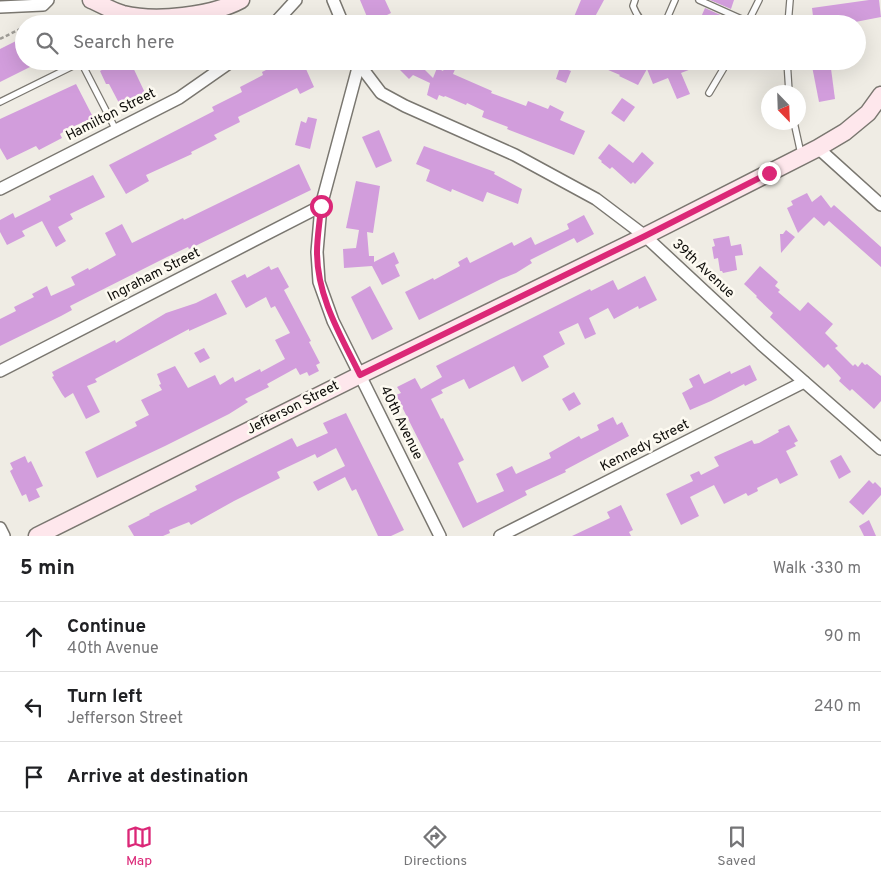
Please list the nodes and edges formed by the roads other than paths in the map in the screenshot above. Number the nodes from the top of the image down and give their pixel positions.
1 (48, 0) edge
2 (91, 0) edge
3 (241, 0) edge
4 (296, 0) edge
5 (333, 0) edge
6 (635, 0) edge
7 (675, 0) edge
8 (699, 0) edge
9 (759, 0) edge
10 (790, 0) edge
11 (0, 7) edge
12 (133, 15) edge
13 (188, 15) edge
14 (282, 15) edge
15 (339, 15) edge
16 (637, 15) edge
17 (669, 15) edge
18 (731, 15) edge
19 (752, 15) edge
20 (789, 15) edge
21 (65, 70) edge
22 (85, 70) edge
23 (219, 70) edge
24 (356, 70) edge
25 (363, 70) edge
26 (722, 70) edge
27 (788, 70) edge
28 (789, 85) edge
29 (709, 92) dead end
30 (881, 95) edge
31 (0, 102) edge
32 (116, 130) junction
33 (796, 130) edge
34 (818, 148) junction
35 (802, 156) junction
36 (0, 189) edge
37 (881, 205) edge
38 (321, 206) junction
39 (645, 236) junction
40 (0, 371) edge
41 (360, 375) junction
42 (804, 382) junction
43 (881, 450) edge
44 (0, 528) edge
45 (4, 536) edge
46 (37, 536) edge
47 (440, 536) edge
48 (500, 536) edge

1 - 11 street
2 - 12 street
3 - 13 street
4 - 14 street
5 - 15 street
6 - 16 lane
7 - 17 lane
8 - 18 lane
9 - 19 lane
10 - 20 lane
21 - 31 lane
22 - 32 lane
23 - 32 street, Hamilton Street
24 - 38 street, 40th Avenue
25 - 39 street, 39th Avenue
26 - 29 lane
27 - 28 lane
30 - 34 street, Jefferson Street
32 - 36 street, Hamilton Street
33 - 35 lane
34 - 35 street, Jefferson Street
34 - 37 street
35 - 39 street, Jefferson Street
38 - 40 street, Ingraham Street
38 - 41 street, 40th Avenue
39 - 41 street, Jefferson Street
39 - 42 street, 39th Avenue
41 - 46 street, Jefferson Street
41 - 47 street, 40th Avenue
42 - 43 street, 39th Avenue
42 - 48 street, Kennedy Street
44 - 45 street

